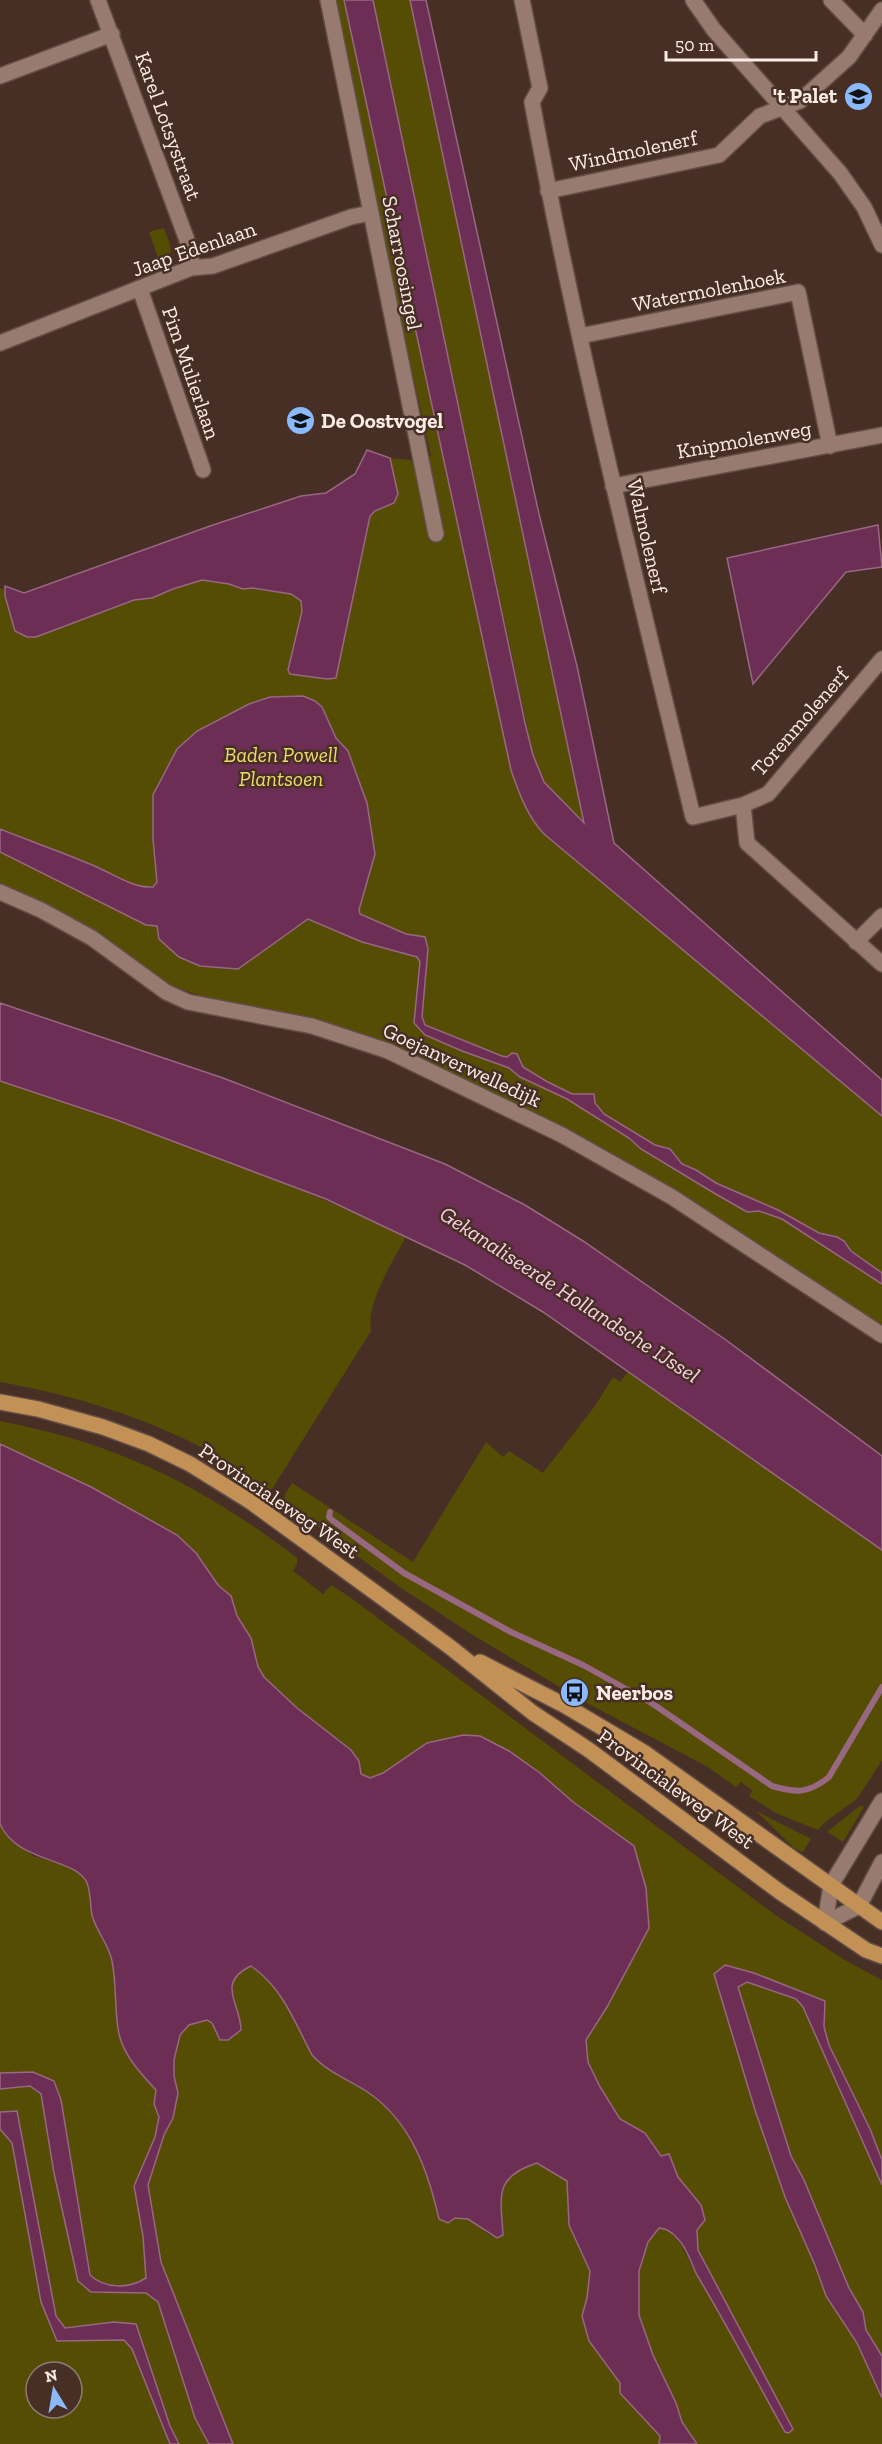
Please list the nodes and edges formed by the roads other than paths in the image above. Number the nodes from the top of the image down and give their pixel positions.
1 (98, 0) edge
2 (328, 0) edge
3 (522, 0) edge
4 (693, 0) edge
5 (831, 0) edge
6 (882, 10) edge
7 (112, 34) junction
8 (865, 35) junction
9 (0, 76) edge
10 (782, 108) junction
11 (548, 191) junction
12 (370, 213) junction
13 (882, 245) edge
14 (191, 268) junction
15 (140, 289) junction
16 (580, 336) junction
17 (0, 344) edge
18 (882, 435) edge
19 (830, 446) junction
20 (202, 470) dead end
21 (614, 486) junction
22 (436, 534) dead end
23 (882, 658) edge
24 (744, 805) junction
25 (0, 892) edge
26 (882, 916) edge
27 (856, 942) junction
28 (882, 964) edge
29 (882, 1335) edge
30 (0, 1402) edge
31 (450, 1647) junction
32 (882, 1801) edge
33 (882, 1862) edge
34 (831, 1886) junction
35 (860, 1906) junction
36 (882, 1922) edge
37 (825, 1923) junction
38 (882, 1956) edge

1 - 7 street, Karel Lotsystraat
2 - 12 street, Scharroosingel
3 - 11 street, Walmolenerf
4 - 10 street
5 - 8 street
6 - 8 street, Windmolenerf
7 - 9 street
7 - 14 street, Karel Lotsystraat
8 - 10 street, Windmolenerf
10 - 11 street, Windmolenerf
10 - 13 street
11 - 16 street, Walmolenerf
12 - 14 street, Jaap Edenlaan
12 - 22 street, Scharroosingel
14 - 15 street, Jaap Edenlaan
15 - 17 street, Jaap Edenlaan
15 - 20 street, Pim Mulierlaan
16 - 19 street, Watermolenhoek
16 - 21 street, Walmolenerf
18 - 19 street, Knipmolenweg
19 - 21 street, Knipmolenweg
21 - 24 street, Walmolenerf
23 - 24 street, Torenmolenerf
24 - 27 street
25 - 29 street, Goejanverwelledijk
26 - 27 street
27 - 28 street
30 - 31 main road, Provincialeweg West
31 - 34 main road, Provincialeweg West
31 - 37 main road, Provincialeweg West
32 - 34 street
33 - 35 street
34 - 35 main road, Provincialeweg West
34 - 37 street
35 - 36 main road, Provincialeweg West
35 - 37 street
37 - 38 main road, Provincialeweg West

